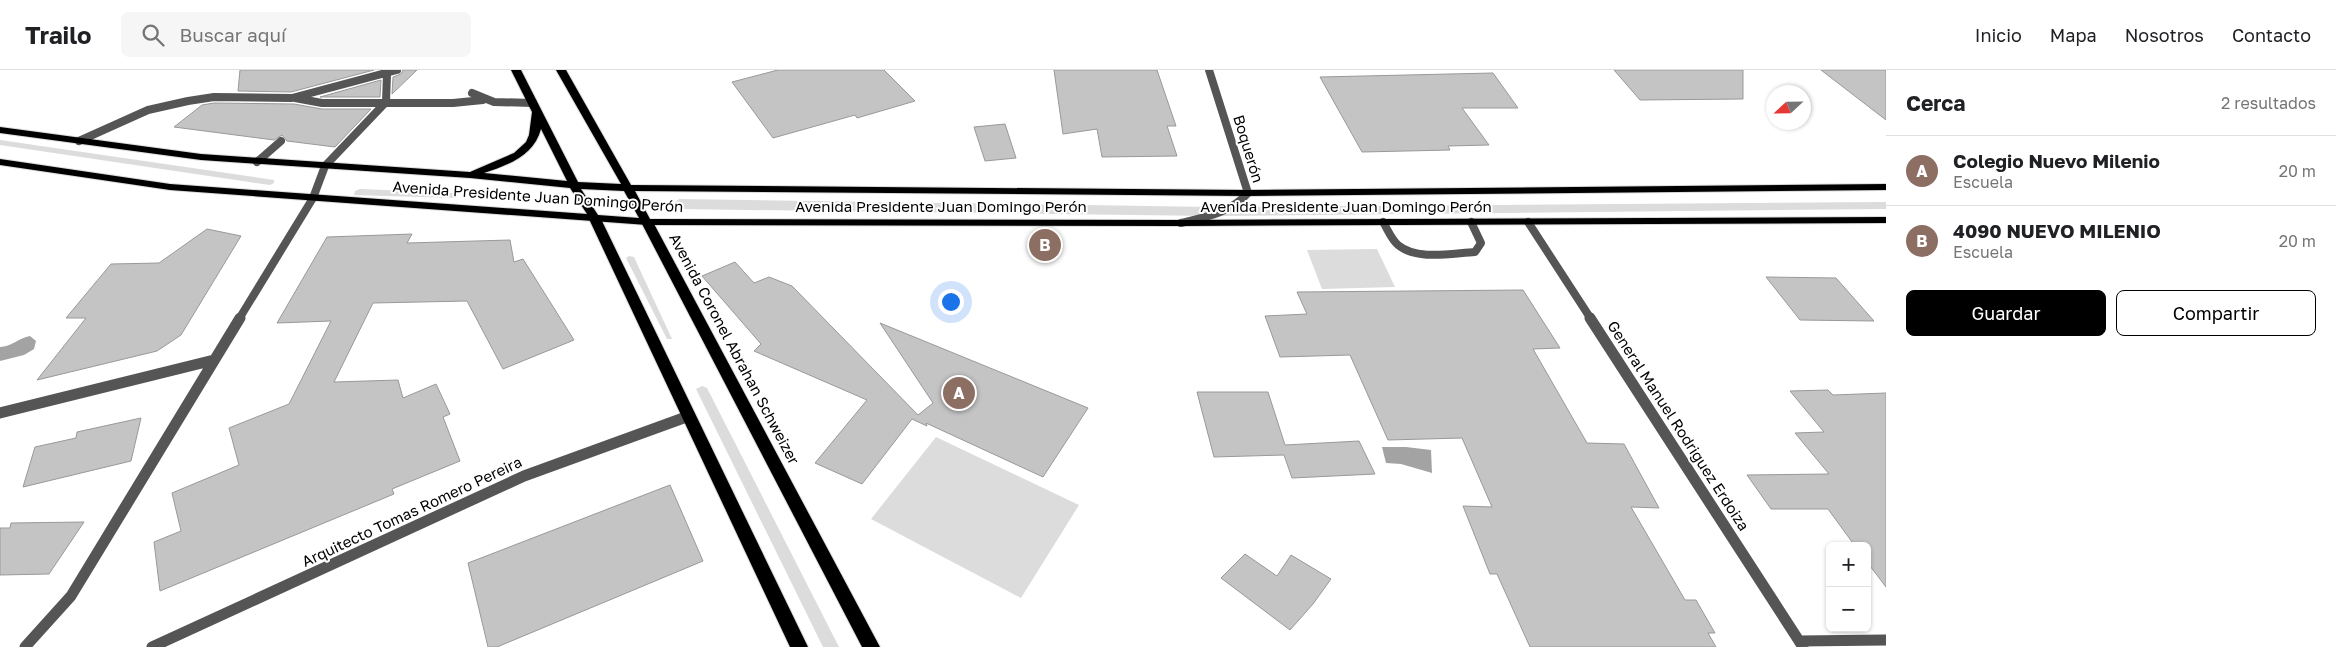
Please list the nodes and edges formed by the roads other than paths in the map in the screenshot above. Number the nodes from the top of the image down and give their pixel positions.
1 (397, 70) edge
2 (516, 70) edge
3 (562, 70) edge
4 (1209, 70) edge
5 (386, 74) junction
6 (327, 87) junction
7 (472, 93) dead end
8 (292, 98) junction
9 (483, 100) junction
10 (386, 102) junction
11 (322, 103) junction
12 (535, 107) junction
13 (313, 111) dead end
14 (0, 130) edge
15 (281, 140) dead end
16 (80, 141) junction
17 (0, 162) edge
18 (257, 162) junction
19 (325, 166) junction
20 (470, 175) junction
21 (574, 186) junction
22 (1886, 187) edge
23 (627, 188) junction
24 (1248, 193) junction
25 (312, 198) junction
26 (595, 219) junction
27 (1886, 220) edge
28 (647, 222) junction
29 (1383, 222) junction
30 (1471, 222) junction
31 (1528, 222) junction
32 (1181, 223) junction
33 (214, 360) junction
34 (0, 413) edge
35 (689, 416) junction
36 (1886, 640) edge
37 (1801, 644) edge
38 (26, 647) edge
39 (152, 647) edge
40 (799, 647) edge
41 (871, 647) edge

1 - 5 street
2 - 12 main road
3 - 23 main road, Avenida Coronel Abrahan Schweizer
4 - 24 street, Boquerón
5 - 6 street
5 - 10 street
6 - 8 street
6 - 11 street
7 - 9 street
8 - 11 street
8 - 16 street
9 - 10 street
9 - 12 street
10 - 11 street
10 - 19 street
11 - 13 street
12 - 20 main road
12 - 21 main road
14 - 16 main road, Avenida Presidente Juan Domingo Perón
15 - 18 street
16 - 18 main road, Avenida Presidente Juan Domingo Perón
17 - 25 main road, Avenida Presidente Juan Domingo Perón
18 - 19 main road, Avenida Presidente Juan Domingo Perón
19 - 20 main road, Avenida Presidente Juan Domingo Perón
19 - 25 street
20 - 21 main road, Avenida Presidente Juan Domingo Perón
21 - 23 main road, Avenida Presidente Juan Domingo Perón
21 - 26 main road
22 - 24 main road, Avenida Presidente Juan Domingo Perón
23 - 24 main road, Avenida Presidente Juan Domingo Perón
23 - 28 main road, Avenida Coronel Abrahan Schweizer
24 - 32 street, Boquerón
25 - 26 main road, Avenida Presidente Juan Domingo Perón
25 - 33 street
26 - 28 main road, Avenida Presidente Juan Domingo Perón
26 - 35 highway
27 - 31 main road, Avenida Presidente Juan Domingo Perón
28 - 32 main road, Avenida Presidente Juan Domingo Perón
28 - 41 highway, Avenida Coronel Abrahan Schweizer
29 - 30 main road, Avenida Presidente Juan Domingo Perón
29 - 30 street
29 - 32 main road, Avenida Presidente Juan Domingo Perón
30 - 31 main road, Avenida Presidente Juan Domingo Perón
31 - 37 street, General Manuel Rodriguez Erdoiza
33 - 34 street
33 - 38 street
35 - 39 street, Arquitecto Tomas Romero Pereira
35 - 40 highway
36 - 37 street

